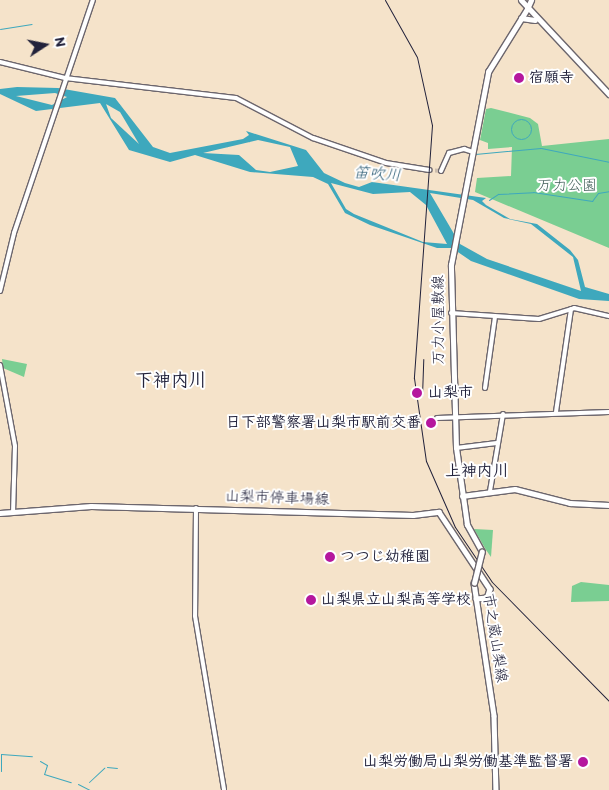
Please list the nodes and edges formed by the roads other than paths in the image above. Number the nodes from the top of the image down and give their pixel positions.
1 (93, 0) edge
2 (521, 0) edge
3 (531, 0) edge
4 (527, 9) junction
5 (521, 18) junction
6 (537, 21) junction
7 (0, 62) edge
8 (64, 79) junction
9 (609, 94) edge
10 (473, 152) junction
11 (430, 170) tunnel mouth
12 (441, 171) dead end
13 (0, 291) edge
14 (571, 308) junction
15 (451, 313) junction
16 (609, 316) edge
17 (495, 317) junction
18 (0, 365) edge
19 (485, 388) dead end
20 (556, 412) junction
21 (609, 412) edge
22 (502, 414) junction
23 (454, 417) junction
24 (437, 418) dead end
25 (497, 444) junction
26 (456, 448) junction
27 (490, 492) junction
28 (462, 496) junction
29 (609, 505) edge
30 (196, 508) junction
31 (13, 512) junction
32 (0, 514) edge
33 (476, 599) junction
34 (224, 790) edge
35 (496, 790) edge

1 - 8 street
2 - 4 highway
3 - 4 highway
4 - 5 main road, 万力小屋敷線
4 - 6 highway
5 - 6 highway
5 - 10 main road, 万力小屋敷線
6 - 9 highway
7 - 8 street
8 - 11 street
8 - 13 street
10 - 12 street
10 - 15 main road, 万力小屋敷線
14 - 16 street
14 - 17 street
14 - 20 street
15 - 17 street
15 - 23 main road, 万力小屋敷線
17 - 19 street
18 - 31 street
20 - 21 street
20 - 22 street
22 - 23 street
22 - 25 street
23 - 24 street
23 - 26 main road, 万力小屋敷線
25 - 26 street
25 - 27 street
26 - 28 main road, 万力小屋敷線
27 - 28 main road
27 - 29 main road
28 - 33 main road, 市之蔵山梨線, bridge
30 - 31 main road, 山梨市停車場線
30 - 33 main road, 山梨市停車場線
30 - 34 street
31 - 32 main road, 山梨市停車場線
33 - 35 main road, 市之蔵山梨線

